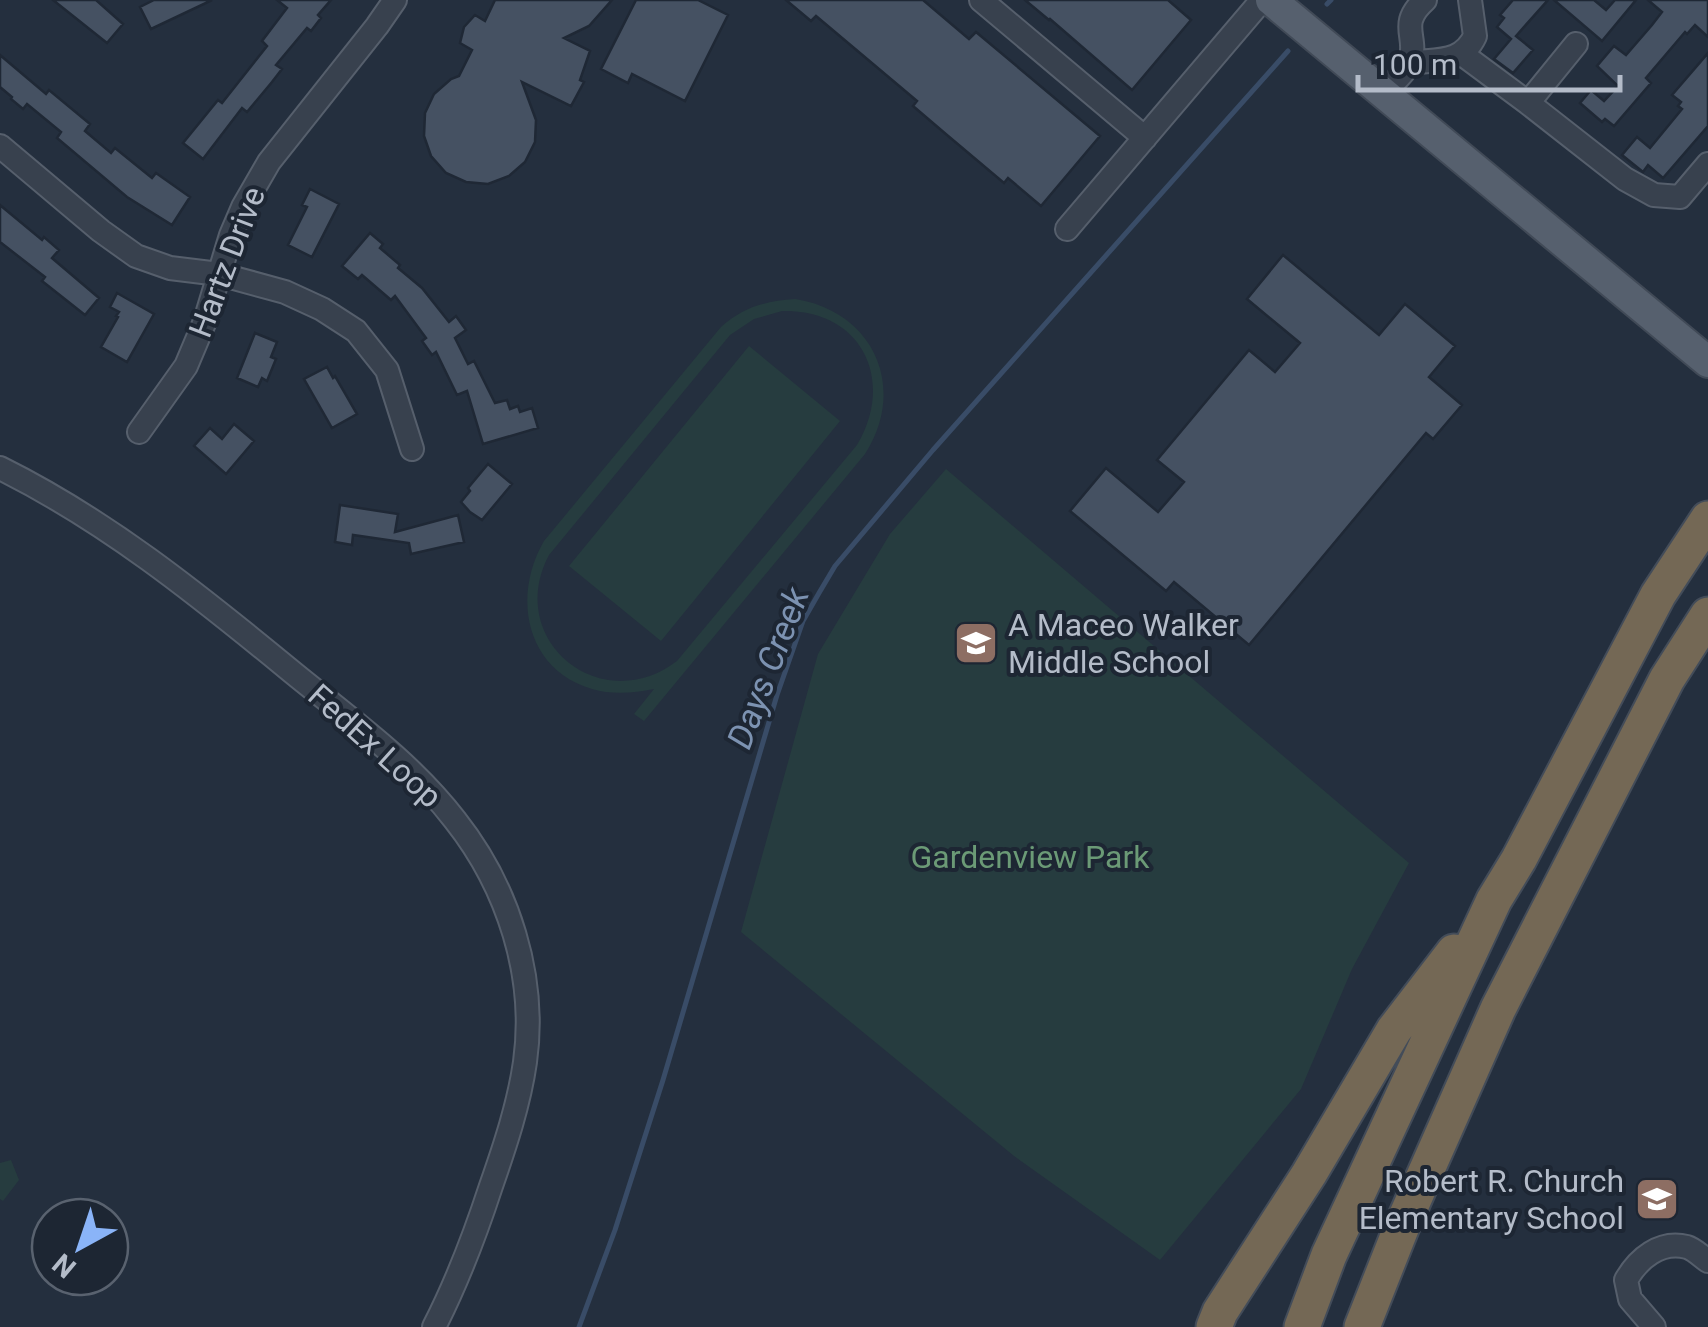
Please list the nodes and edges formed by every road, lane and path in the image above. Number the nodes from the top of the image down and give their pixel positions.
1 (395, 0) edge
2 (981, 0) edge
3 (1262, 0) edge
4 (1271, 0) edge
5 (1425, 0) edge
6 (1470, 0) edge
7 (1576, 44) dead end
8 (1462, 54) junction
9 (1410, 63) junction
10 (1384, 93) junction
11 (1528, 103) junction
12 (1145, 138) junction
13 (0, 146) edge
14 (1708, 164) edge
15 (1067, 228) dead end
16 (219, 274) junction
17 (1708, 362) edge
18 (139, 432) dead end
19 (412, 449) dead end
20 (0, 468) edge
21 (1708, 518) edge
22 (1708, 614) edge
23 (1494, 900) junction
24 (1708, 1261) edge
25 (434, 1327) edge
26 (1214, 1327) edge
27 (1302, 1327) edge
28 (1362, 1327) edge
29 (1654, 1327) edge

1 - 16 street, Hartz Drive
2 - 12 street
3 - 12 street
4 - 10 main road
5 - 9 street
6 - 8 street
7 - 11 street
8 - 9 street
8 - 11 street
9 - 10 street
10 - 17 main road
11 - 14 street
12 - 15 street
13 - 16 street
16 - 18 street, Hartz Drive
16 - 19 street
20 - 25 street, FedEx Loop
21 - 23 highway
22 - 28 highway
23 - 26 highway
23 - 27 highway
24 - 29 street

